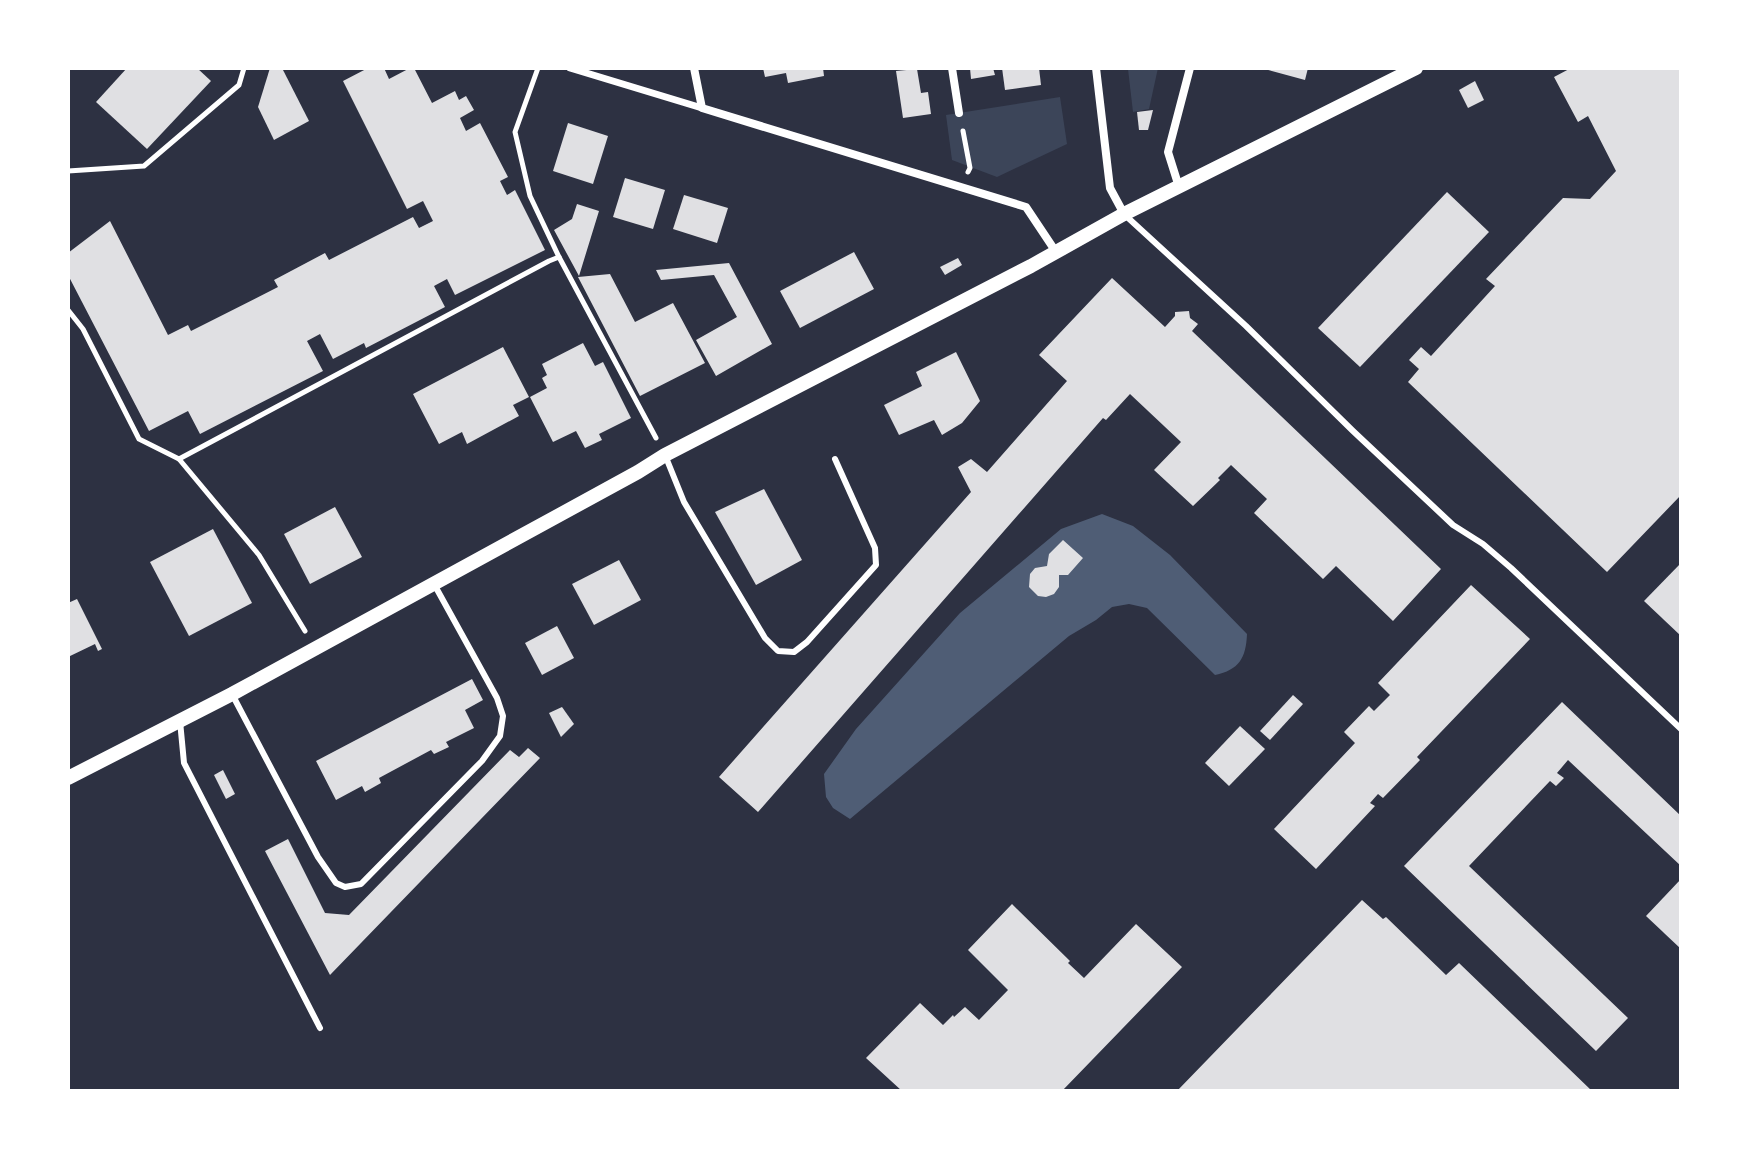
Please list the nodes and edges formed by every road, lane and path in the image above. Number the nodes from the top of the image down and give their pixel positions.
1 (244, 68) edge
2 (538, 68) edge
3 (570, 68) edge
4 (694, 68) edge
5 (952, 68) edge
6 (1096, 68) edge
7 (1190, 68) edge
8 (1416, 68) edge
9 (702, 108) junction
10 (959, 113) joint
11 (68, 171) edge
12 (963, 188) junction
13 (1179, 188) junction
14 (1124, 214) junction
15 (1056, 252) junction
16 (559, 257) junction
17 (68, 310) edge
18 (665, 455) junction
19 (179, 459) junction
20 (835, 459) dead end
21 (434, 584) junction
22 (316, 648) junction
23 (232, 694) junction
24 (180, 718) junction
25 (1681, 729) edge
26 (68, 778) edge
27 (320, 1028) dead end

1 - 11 path
2 - 16 path
3 - 9 street
4 - 9 street
5 - 10 street
6 - 14 street
7 - 13 street
8 - 13 street
9 - 12 street
10 - 12 path
12 - 15 street
13 - 14 street
14 - 15 street
14 - 25 lane
15 - 18 street
16 - 18 path
16 - 19 path
17 - 19 path
18 - 20 lane
18 - 21 street
19 - 22 path
21 - 22 street
21 - 23 lane
22 - 23 street
23 - 24 street
24 - 26 street
24 - 27 lane

